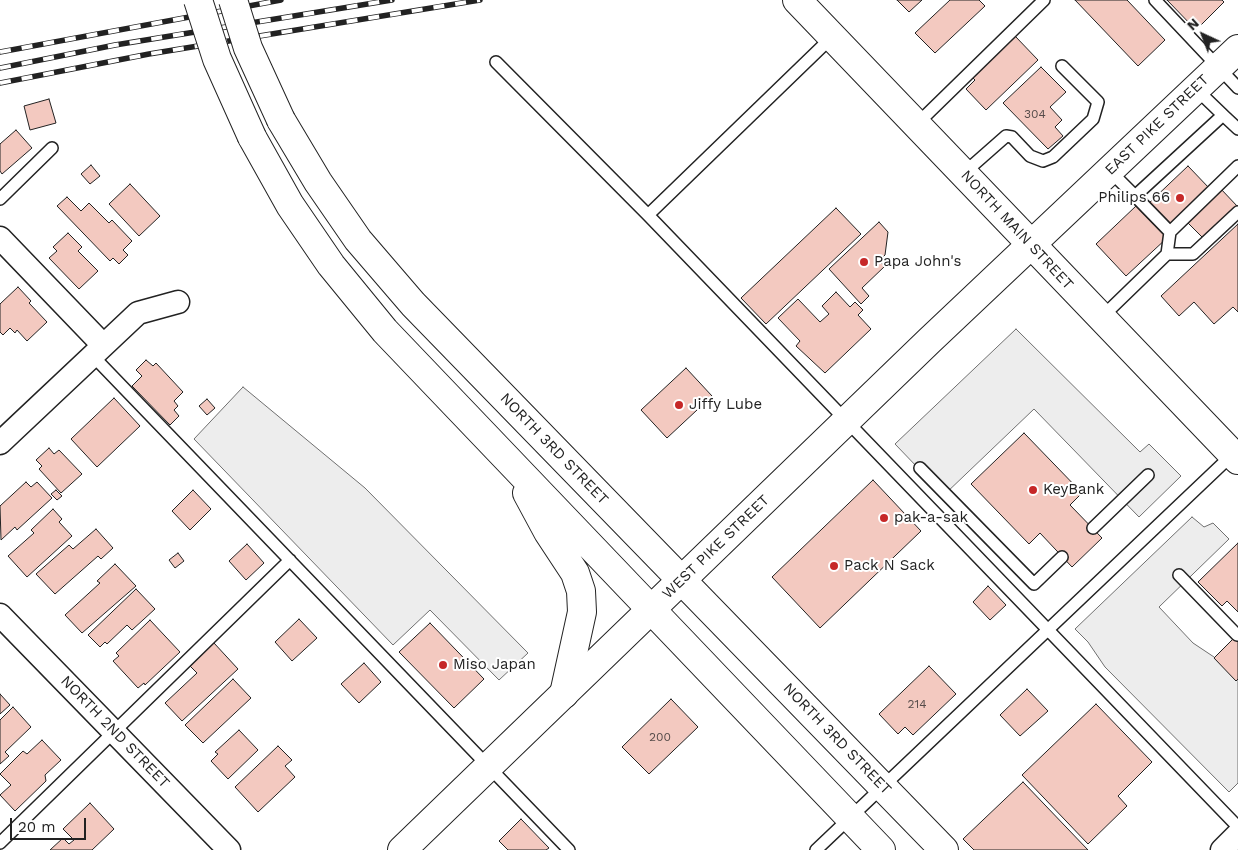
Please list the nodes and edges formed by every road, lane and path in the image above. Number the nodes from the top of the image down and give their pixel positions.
1 (198, 0) edge
2 (233, 0) edge
3 (797, 0) edge
4 (1044, 0) edge
5 (1155, 0) edge
6 (833, 36) junction
7 (1238, 49) edge
8 (496, 62) dead end
9 (1228, 62) edge
10 (1062, 66) dead end
11 (1196, 88) junction
12 (1238, 88) edge
13 (1223, 115) junction
14 (917, 124) junction
15 (1238, 130) edge
16 (52, 148) dead end
17 (1238, 166) edge
18 (1110, 170) junction
19 (964, 173) junction
20 (1135, 196) junction
21 (0, 199) edge
22 (1238, 212) edge
23 (648, 215) junction
24 (1170, 232) junction
25 (0, 238) edge
26 (1032, 244) junction
27 (1167, 254) junction
28 (178, 302) dead end
29 (1101, 318) junction
30 (98, 350) junction
31 (847, 421) junction
32 (0, 443) edge
33 (1236, 454) edge
34 (511, 463) junction
35 (920, 468) dead end
36 (1148, 475) dead end
37 (1093, 528) dead end
38 (1062, 557) dead end
39 (290, 560) junction
40 (1179, 575) dead end
41 (682, 580) junction
42 (651, 610) junction
43 (0, 615) edge
44 (1048, 630) junction
45 (1238, 635) edge
46 (564, 694) junction
47 (114, 731) junction
48 (489, 766) junction
49 (883, 786) junction
50 (850, 818) junction
51 (1238, 827) edge
52 (1238, 834) edge
53 (0, 843) edge
54 (229, 850) edge
55 (402, 850) edge
56 (570, 850) edge
57 (816, 850) edge
58 (881, 850) edge
59 (944, 850) edge
60 (1222, 850) edge

1 - 34 main road, bridge
2 - 41 main road, NORTH 3RD STREET, bridge
3 - 6 main road, NORTH MAIN STREET
4 - 14 lane
5 - 9 lane
6 - 14 main road, NORTH MAIN STREET
6 - 23 lane
7 - 9 main road, EAST PIKE STREET
8 - 23 lane
9 - 11 main road, EAST PIKE STREET
9 - 12 lane
10 - 19 lane
11 - 13 lane
11 - 18 main road, EAST PIKE STREET
13 - 15 lane
13 - 20 lane
14 - 19 main road, NORTH MAIN STREET
16 - 21 lane
17 - 24 lane
18 - 20 lane
18 - 26 main road, EAST PIKE STREET
19 - 26 main road, NORTH MAIN STREET
20 - 24 lane
22 - 27 lane
23 - 31 lane
24 - 27 lane
25 - 30 street
26 - 29 main road, NORTH MAIN STREET
26 - 31 main road, WEST PIKE STREET
27 - 29 lane
28 - 30 street
29 - 33 main road, NORTH MAIN STREET
30 - 32 street
30 - 39 lane
31 - 41 main road, WEST PIKE STREET
31 - 44 lane
33 - 44 lane
34 - 42 main road
34 - 46 main road
35 - 38 lane
36 - 37 lane
39 - 47 lane
39 - 48 lane
40 - 45 lane
41 - 42 main road, WEST PIKE STREET
41 - 49 main road, NORTH 3RD STREET
42 - 46 main road, WEST PIKE STREET
42 - 50 main road
43 - 47 street, NORTH 2ND STREET
44 - 49 lane
44 - 51 lane
46 - 48 main road, WEST PIKE STREET
47 - 53 lane
47 - 54 street, NORTH 2ND STREET
48 - 55 main road, WEST PIKE STREET
48 - 56 lane
49 - 50 lane
49 - 59 main road, NORTH 3RD STREET
50 - 57 lane
50 - 58 main road
52 - 60 street

